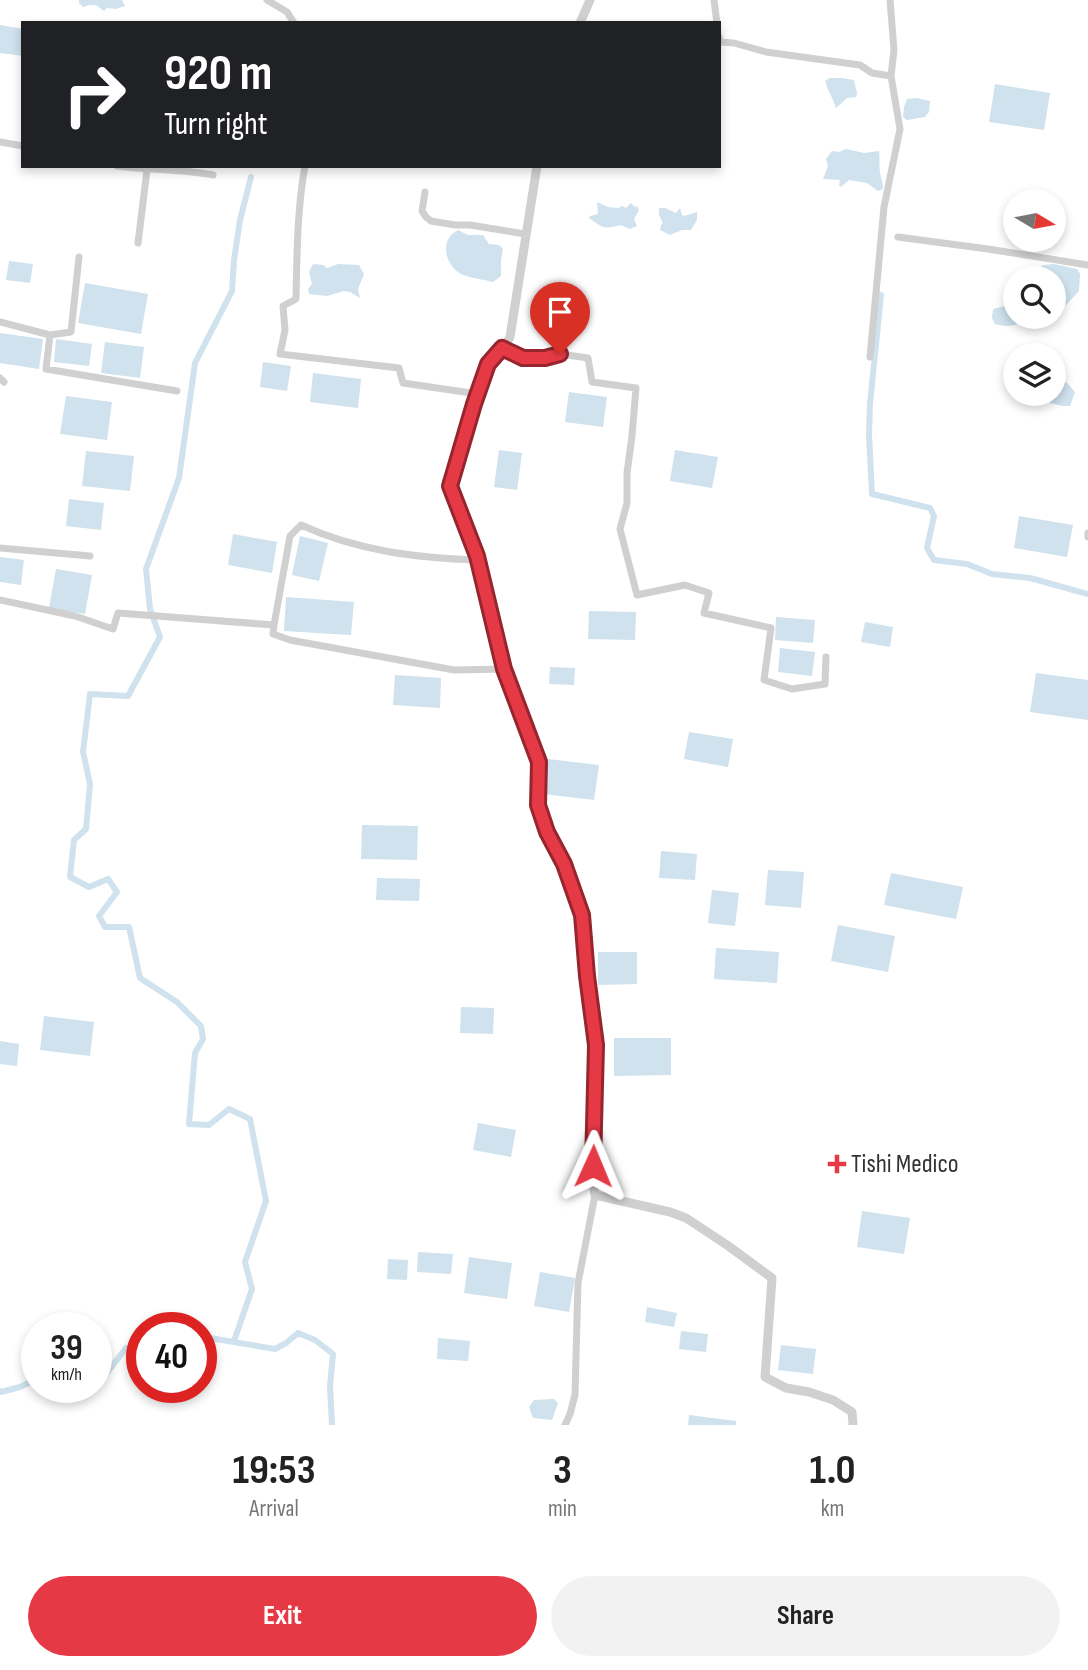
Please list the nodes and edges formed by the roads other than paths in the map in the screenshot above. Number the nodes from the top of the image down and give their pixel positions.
1 (268, 0) edge
2 (590, 0) edge
3 (714, 0) edge
4 (890, 0) edge
5 (293, 21) edge
6 (581, 21) edge
7 (717, 21) edge
8 (721, 39) edge
9 (891, 76) junction
10 (0, 142) edge
11 (21, 146) edge
12 (132, 168) edge
13 (305, 168) edge
14 (537, 168) edge
15 (147, 170) junction
16 (213, 175) dead end
17 (425, 192) dead end
18 (525, 234) junction
19 (898, 237) dead end
20 (138, 243) dead end
21 (79, 257) dead end
22 (1088, 265) edge
23 (0, 322) edge
24 (50, 335) junction
25 (502, 348) junction
26 (870, 357) dead end
27 (177, 391) dead end
28 (478, 394) junction
29 (0, 548) edge
30 (90, 555) dead end
31 (478, 560) junction
32 (0, 600) edge
33 (274, 625) junction
34 (826, 657) dead end
35 (504, 669) junction
36 (595, 1195) junction
37 (565, 1425) edge
38 (853, 1425) edge

1 - 5 street
2 - 6 street
3 - 7 street
4 - 9 street
8 - 9 street
9 - 26 street
10 - 11 street
12 - 15 street
13 - 28 street
14 - 18 street
15 - 16 street
15 - 20 street
17 - 18 street
18 - 25 street
19 - 22 street
21 - 24 street
23 - 24 street
24 - 27 street
25 - 28 street
25 - 34 street
28 - 31 street
29 - 30 street
31 - 33 street
31 - 35 street
32 - 33 street
33 - 35 street
35 - 36 street
36 - 37 street
36 - 38 street

